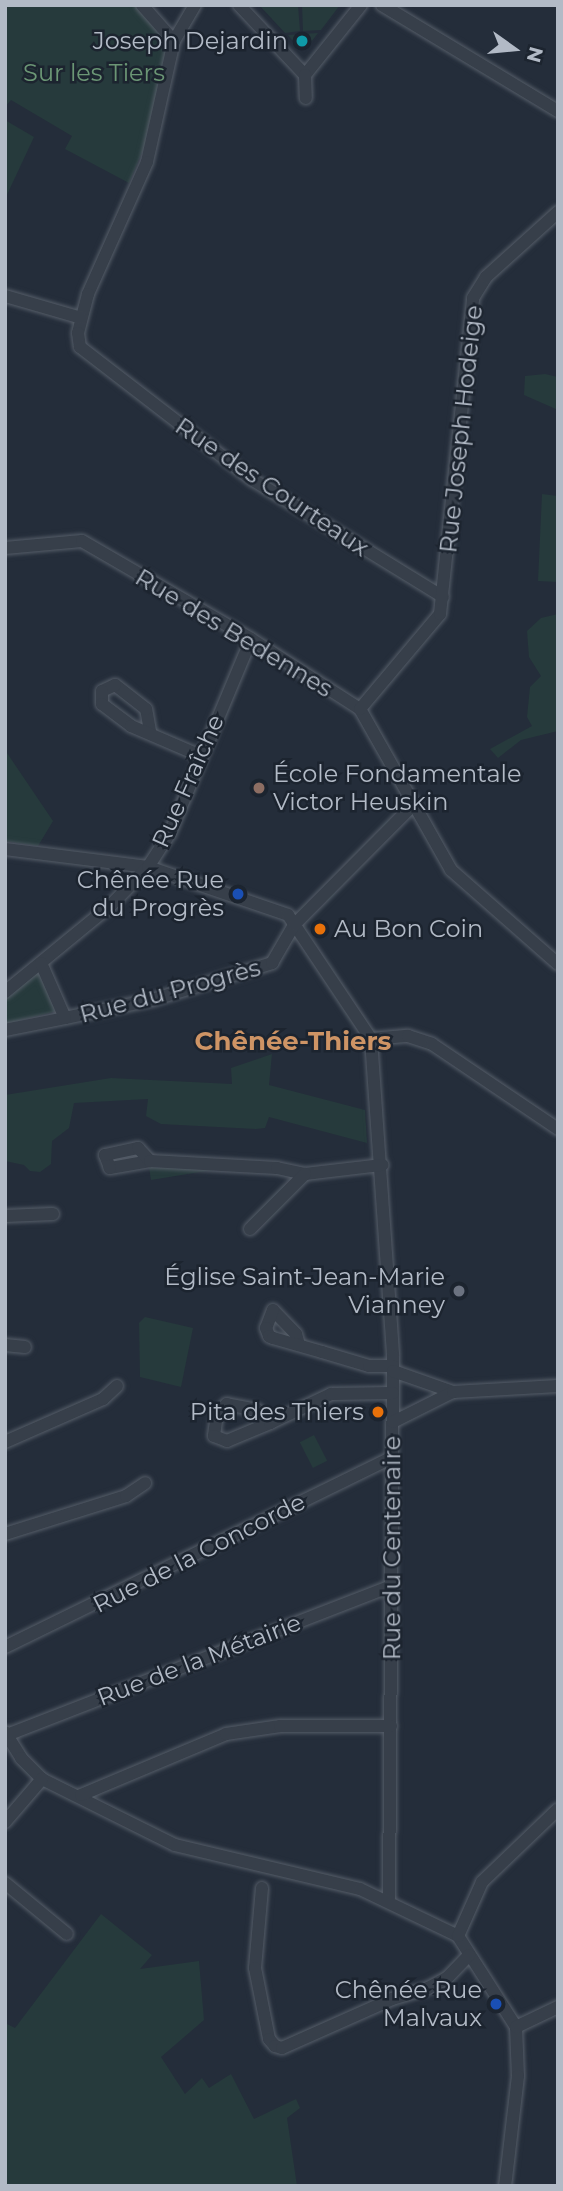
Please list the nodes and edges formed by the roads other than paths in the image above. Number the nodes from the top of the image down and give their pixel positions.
1 (142, 5) edge
2 (195, 5) edge
3 (240, 5) edge
4 (361, 5) edge
5 (382, 5) edge
6 (174, 41) junction
7 (305, 75) junction
8 (306, 98) dead end
9 (558, 111) edge
10 (558, 212) edge
11 (5, 296) edge
12 (81, 318) junction
13 (5, 548) edge
14 (443, 597) junction
15 (251, 639) junction
16 (359, 709) junction
17 (150, 731) dead end
18 (201, 756) junction
19 (412, 805) junction
20 (5, 849) edge
21 (148, 867) junction
22 (294, 925) junction
23 (41, 963) junction
24 (558, 964) edge
25 (5, 992) edge
26 (65, 1018) junction
27 (5, 1030) edge
28 (371, 1039) junction
29 (558, 1129) edge
30 (150, 1161) dead end
31 (382, 1165) junction
32 (304, 1174) junction
33 (54, 1214) dead end
34 (5, 1216) edge
35 (250, 1229) dead end
36 (5, 1345) edge
37 (299, 1345) dead end
38 (25, 1347) dead end
39 (393, 1368) junction
40 (558, 1385) edge
41 (117, 1386) dead end
42 (453, 1392) junction
43 (393, 1393) junction
44 (393, 1422) junction
45 (271, 1423) dead end
46 (5, 1442) edge
47 (392, 1457) junction
48 (145, 1483) dead end
49 (5, 1534) edge
50 (392, 1586) junction
51 (5, 1647) edge
52 (391, 1726) junction
53 (6, 1733) edge
54 (42, 1779) junction
55 (81, 1795) junction
56 (558, 1809) edge
57 (5, 1822) edge
58 (5, 1883) edge
59 (262, 1888) dead end
60 (389, 1901) junction
61 (67, 1934) dead end
62 (458, 1936) junction
63 (469, 1955) junction
64 (558, 2007) edge
65 (516, 2027) junction
66 (505, 2186) edge

1 - 6 street
2 - 6 street
3 - 7 street
4 - 7 street
5 - 9 street
6 - 12 street
7 - 8 street
10 - 14 street, Rue Joseph Hodeige
11 - 12 street
12 - 14 street, Rue des Courteaux
13 - 15 street, Rue des Bedennes
14 - 16 street
15 - 16 street, Rue des Bedennes
15 - 18 street, Rue Fraîche
16 - 19 street, Rue des Bedennes
17 - 18 street
18 - 21 street, Rue Fraîche
19 - 22 street, Rue du Progrès
19 - 24 street, Rue des Bedennes
20 - 21 street
21 - 22 street
21 - 23 street, Rue Fraîche
22 - 26 street, Rue du Progrès
22 - 28 street, Rue du Centenaire
23 - 25 street, Rue Fraîche
23 - 26 street
26 - 27 street, Rue du Progrès
28 - 29 street
28 - 31 street, Rue du Centenaire
30 - 32 street
31 - 32 street
31 - 39 street, Rue du Centenaire
32 - 35 street
33 - 34 street
36 - 38 street
37 - 39 street
39 - 42 street
39 - 43 street, Rue du Centenaire
40 - 42 street
41 - 46 street
42 - 44 street
43 - 44 street, Rue du Centenaire
43 - 45 street
44 - 47 street, Rue du Centenaire
47 - 50 street, Rue du Centenaire
47 - 51 street, Rue de la Concorde
48 - 49 street
50 - 52 street, Rue du Centenaire
50 - 53 street, Rue de la Métairie
52 - 55 street
52 - 60 street, Rue du Centenaire
53 - 54 street
54 - 55 street
54 - 57 street
55 - 60 street
56 - 62 street
58 - 61 street
59 - 63 street
60 - 62 street
62 - 63 street
63 - 65 street
64 - 65 street
65 - 66 street

